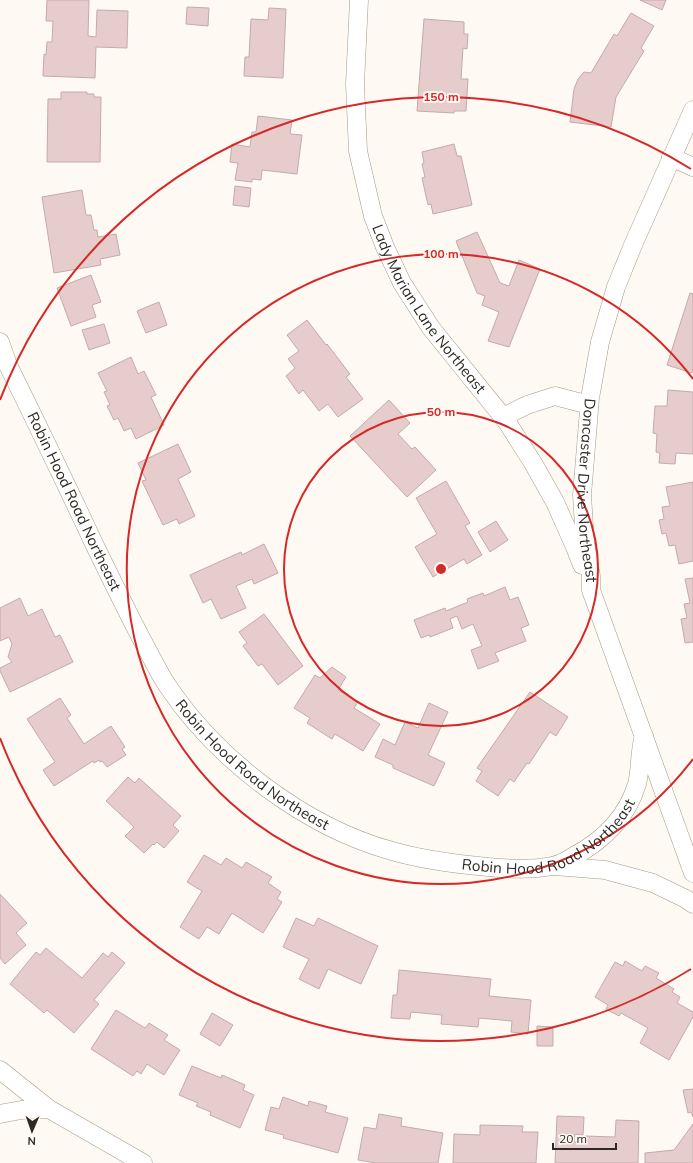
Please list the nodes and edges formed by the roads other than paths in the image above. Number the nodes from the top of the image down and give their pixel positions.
1 (359, 0) edge
2 (693, 110) edge
3 (672, 157) junction
4 (693, 168) edge
5 (0, 342) edge
6 (589, 405) junction
7 (503, 417) junction
8 (591, 590) junction
9 (644, 736) junction
10 (554, 866) junction
11 (693, 873) edge
12 (693, 904) edge
13 (0, 1070) edge
14 (49, 1110) junction
15 (0, 1114) edge
16 (143, 1163) edge

1 - 7 street, Lady Marian Lane Northeast
2 - 3 street, Doncaster Drive Northeast
3 - 4 street
3 - 6 street, Doncaster Drive Northeast
5 - 10 street, Robin Hood Road Northeast
6 - 7 street
6 - 8 street, Doncaster Drive Northeast
7 - 8 street, Lady Marian Lane Northeast
8 - 9 street, Doncaster Drive Northeast
9 - 10 street, Robin Hood Road Northeast
9 - 11 street, Doncaster Drive Northeast
10 - 12 street
13 - 14 street
14 - 15 street
14 - 16 street

